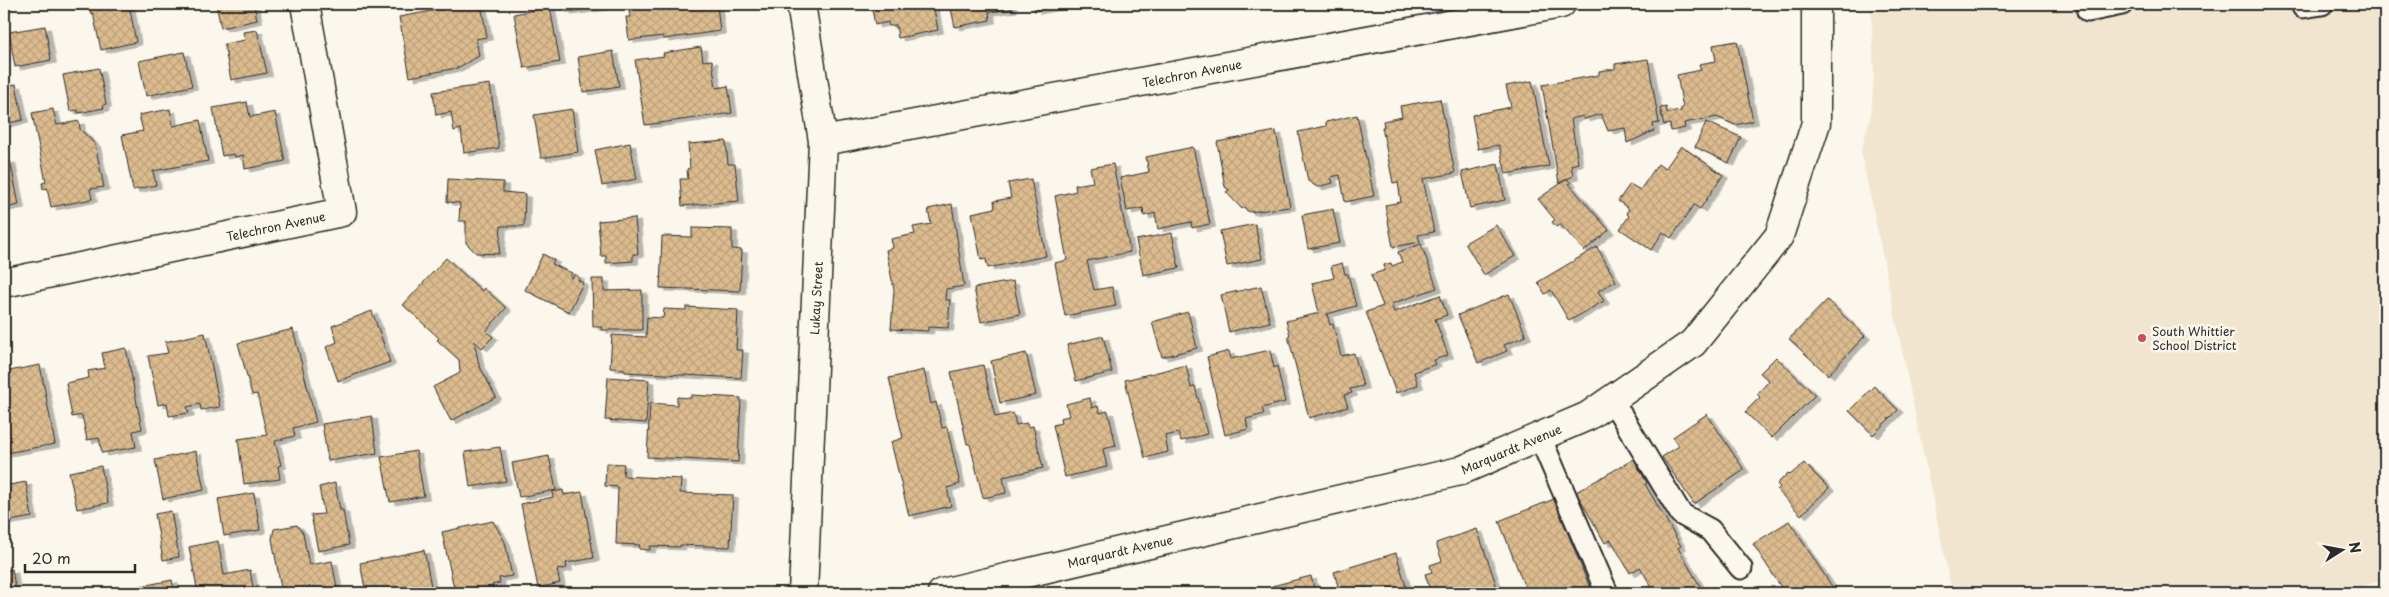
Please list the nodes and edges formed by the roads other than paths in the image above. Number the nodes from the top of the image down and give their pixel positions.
1 (306, 4) edge
2 (801, 4) edge
3 (1561, 4) edge
4 (1816, 4) edge
5 (2122, 4) edge
6 (2302, 4) edge
7 (2322, 4) edge
8 (2088, 11) dead end
9 (824, 141) junction
10 (4, 283) edge
11 (1612, 400) junction
12 (1540, 437) junction
13 (1741, 568) dead end
14 (803, 593) edge
15 (942, 593) edge
16 (1607, 593) edge

1 - 10 street, Telechron Avenue
2 - 9 street, Lukay Street
3 - 9 street, Telechron Avenue
4 - 11 street, Marquardt Avenue
5 - 8 lane
6 - 7 lane
9 - 14 street, Lukay Street
11 - 12 street, Marquardt Avenue
11 - 13 lane
12 - 15 street, Marquardt Avenue
12 - 16 lane

